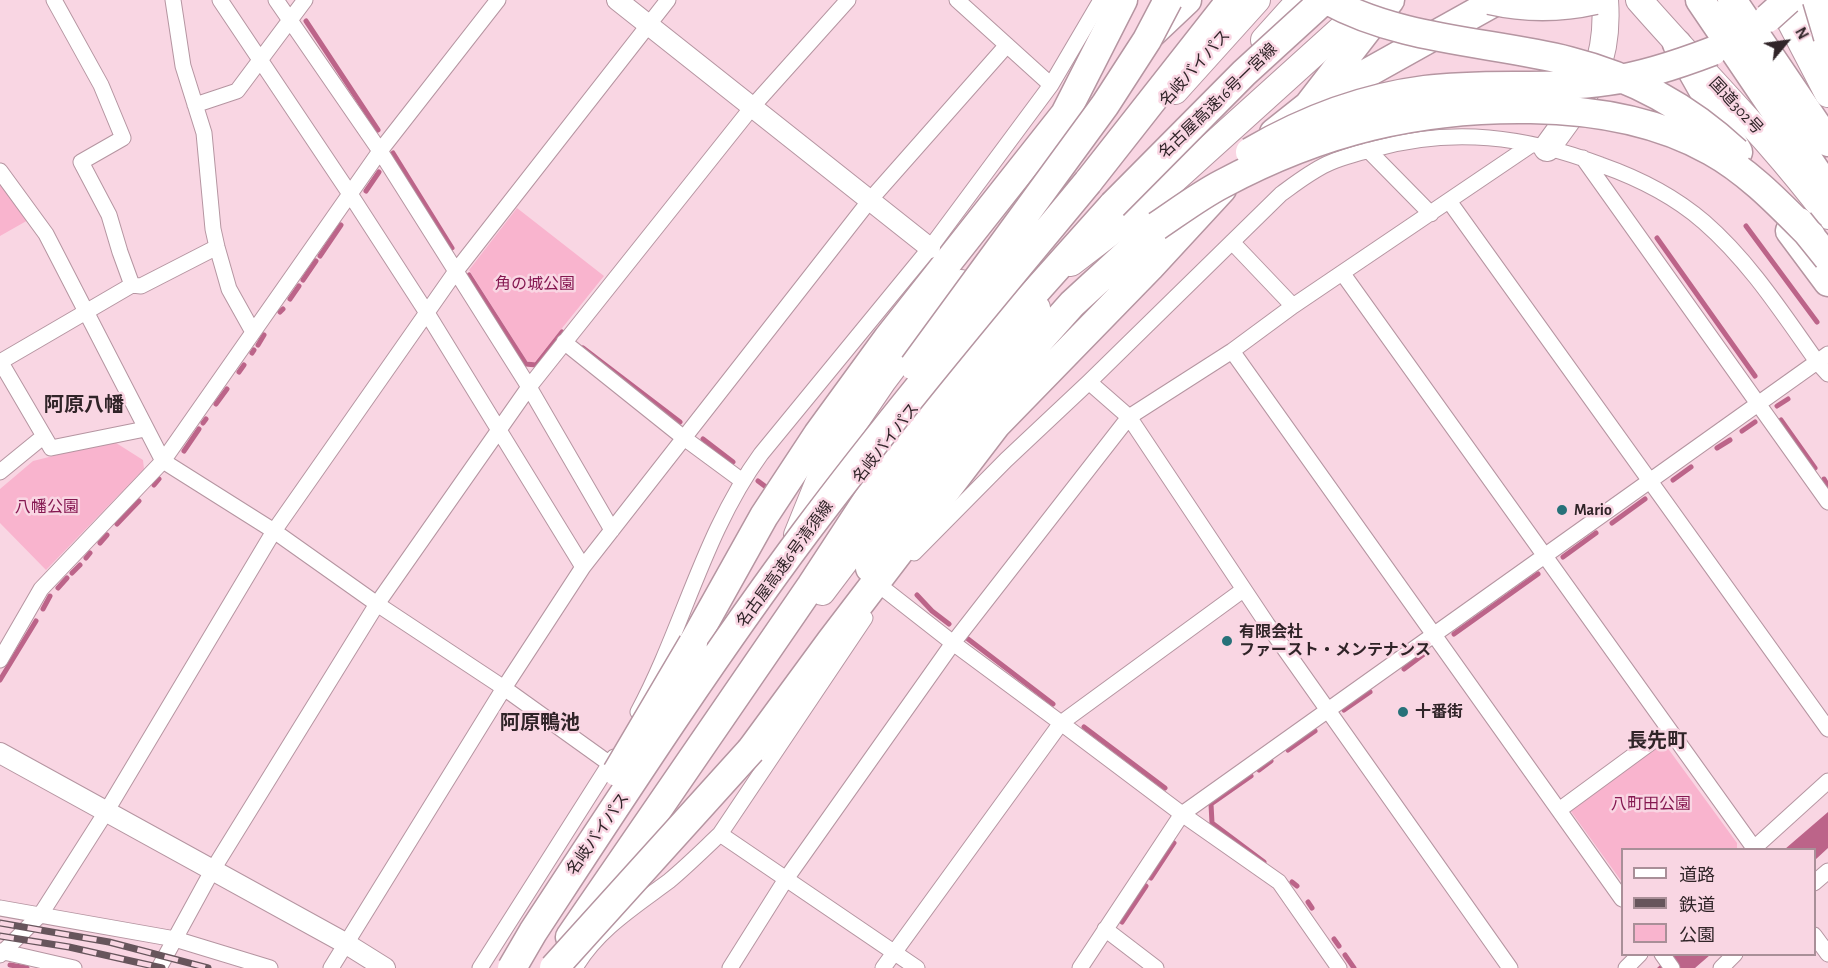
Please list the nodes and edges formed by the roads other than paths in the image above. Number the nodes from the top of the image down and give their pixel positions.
1 (54, 0) edge
2 (172, 0) edge
3 (220, 0) edge
4 (276, 0) edge
5 (305, 0) edge
6 (498, 0) edge
7 (617, 0) edge
8 (668, 0) edge
9 (848, 0) edge
10 (957, 0) edge
11 (1101, 0) edge
12 (1123, 0) edge
13 (1196, 0) edge
14 (1231, 0) edge
15 (1257, 0) edge
16 (1300, 0) edge
17 (1325, 0) edge
18 (1373, 0) edge
19 (1390, 0) edge
20 (1490, 0) edge
21 (1498, 0) edge
22 (1595, 0) edge
23 (1605, 0) edge
24 (1639, 0) edge
25 (1700, 0) edge
26 (1732, 0) edge
27 (1779, 0) edge
28 (1788, 0) edge
29 (1172, 1) edge
30 (1818, 7) edge
31 (290, 20) junction
32 (648, 25) junction
33 (1828, 38) edge
34 (1677, 44) junction
35 (1007, 45) junction
36 (1828, 55) edge
37 (260, 60) junction
38 (1052, 85) junction
39 (1828, 94) edge
40 (195, 105) junction
41 (753, 106) junction
42 (1308, 106) junction
43 (1065, 114) junction
44 (1828, 142) edge
45 (1539, 146) junction
46 (1368, 150) junction
47 (381, 151) junction
48 (1583, 158) junction
49 (0, 171) edge
50 (1828, 189) edge
51 (350, 194) junction
52 (870, 200) junction
53 (1449, 201) junction
54 (1113, 205) joint
55 (1431, 214) junction
56 (1157, 226) junction
57 (1822, 237) edge
58 (1232, 242) junction
59 (217, 247) junction
60 (930, 248) junction
61 (1071, 264) junction
62 (456, 271) junction
63 (1343, 274) junction
64 (1828, 282) edge
65 (132, 285) junction
66 (1293, 306) junction
67 (86, 312) junction
68 (428, 313) junction
69 (253, 332) junction
70 (564, 342) junction
71 (1232, 351) junction
72 (0, 362) edge
73 (1825, 364) edge
74 (1089, 382) junction
75 (529, 387) junction
76 (1759, 405) junction
77 (1129, 417) junction
78 (145, 429) junction
79 (498, 429) junction
80 (44, 436) junction
81 (684, 438) junction
82 (163, 460) junction
83 (0, 472) edge
84 (741, 480) junction
85 (1651, 482) junction
86 (844, 484) junction
87 (1828, 502) edge
88 (612, 530) junction
89 (274, 531) junction
90 (1544, 557) junction
91 (584, 567) junction
92 (780, 577) junction
93 (884, 590) junction
94 (1243, 590) junction
95 (377, 604) junction
96 (1436, 634) junction
97 (831, 641) junction
98 (952, 643) junction
99 (0, 660) edge
100 (504, 688) junction
101 (1327, 711) junction
102 (1062, 723) junction
103 (1668, 729) junction
104 (1828, 729) edge
105 (0, 753) edge
106 (610, 764) junction
107 (1828, 781) edge
108 (1559, 810) junction
109 (106, 812) junction
110 (1182, 814) junction
111 (720, 834) junction
112 (1752, 848) edge
113 (1754, 848) edge
114 (212, 871) junction
115 (1828, 871) edge
116 (786, 879) junction
117 (1816, 882) edge
118 (1621, 896) edge
119 (0, 908) edge
120 (41, 914) junction
121 (583, 926) junction
122 (1105, 930) junction
123 (533, 932) junction
124 (1816, 936) edge
125 (175, 939) junction
126 (345, 943) junction
127 (495, 943) junction
128 (893, 952) junction
129 (1, 953) edge
130 (1828, 954) edge
131 (1638, 956) edge
132 (1733, 956) edge
133 (74, 968) edge
134 (159, 968) edge
135 (270, 968) edge
136 (331, 968) edge
137 (385, 968) edge
138 (480, 968) edge
139 (490, 968) edge
140 (504, 968) edge
141 (512, 968) edge
142 (548, 968) edge
143 (554, 968) edge
144 (573, 968) edge
145 (730, 968) edge
146 (883, 968) edge
147 (916, 968) edge
148 (1080, 968) edge
149 (1156, 968) edge
150 (1339, 968) edge
151 (1510, 968) edge
152 (1626, 968) edge
153 (1721, 968) edge

1 - 65 street
2 - 40 street
3 - 37 street
4 - 31 street
5 - 31 street
6 - 47 street
7 - 32 street
8 - 32 street
9 - 41 street
10 - 35 street
11 - 38 street
12 - 43 highway
13 - 92 highway
14 - 86 highway, 名古屋高速6号清須線, bridge
15 - 92 highway, 名岐バイパス
16 - 61 highway, 名岐バイパス
17 - 54 highway, 名古屋高速16号一宮線, bridge
17 - 57 highway, bridge
18 - 61 highway
19 - 42 highway
20 - 22 highway, bridge
21 - 42 highway
23 - 45 highway
24 - 34 highway, 国道302号
25 - 50 highway
26 - 44 highway
27 - 39 highway
28 - 56 highway, bridge
29 - 43 highway
29 - 86 highway, bridge
30 - 33 highway, bridge
30 - 36 highway
31 - 37 street
31 - 47 street
32 - 41 street
32 - 62 street
34 - 57 highway, 国道302号
34 - 64 highway
35 - 38 street
35 - 52 street
37 - 40 street
37 - 51 street
38 - 60 street
40 - 59 street
41 - 52 street
41 - 70 street
42 - 97 highway
43 - 123 highway, bridge
45 - 46 street
45 - 48 street
45 - 53 street
46 - 55 street
46 - 58 street
47 - 51 street
47 - 62 street
48 - 73 street
48 - 76 street
49 - 67 street
51 - 68 street
51 - 69 street
52 - 60 street
52 - 81 street
53 - 55 street
53 - 85 street
54 - 142 highway, 名古屋高速6号清須線
55 - 63 street
56 - 57 highway, bridge
56 - 97 highway
58 - 66 street
58 - 74 street
59 - 65 street
59 - 69 street
60 - 84 street
61 - 121 highway, 名岐バイパス
62 - 68 street
62 - 75 street
63 - 66 street
63 - 90 street
65 - 67 street
66 - 71 street
67 - 72 street
67 - 78 street
68 - 79 street
68 - 89 street
69 - 82 street
70 - 75 street
70 - 81 street
71 - 77 street
71 - 96 street
72 - 80 street
73 - 76 street
74 - 77 street
74 - 93 street
75 - 79 street
75 - 88 street
76 - 85 street
76 - 87 street
77 - 94 street
77 - 98 street
78 - 80 street
78 - 82 street
79 - 91 street
79 - 95 street
80 - 83 street
81 - 84 street
81 - 88 street
82 - 89 street
82 - 99 street
84 - 106 street
85 - 90 street
85 - 104 street
86 - 123 highway, 名古屋高速6号清須線, bridge
88 - 91 street
89 - 95 street
89 - 109 street
90 - 96 street
90 - 103 street
91 - 100 street
92 - 140 highway, 名岐バイパス
93 - 98 street
93 - 111 street
94 - 101 street
94 - 102 street
95 - 100 street
95 - 114 street
96 - 101 street
96 - 108 street
97 - 143 highway, bridge
98 - 102 street
98 - 116 street
100 - 106 street
100 - 126 street
101 - 110 street
101 - 151 street
102 - 110 street
102 - 128 street
103 - 108 street
103 - 112 street
105 - 109 street
106 - 127 street
107 - 113 street
108 - 118 street
109 - 114 street
109 - 120 street
110 - 122 street
110 - 150 street
111 - 116 street
111 - 144 street
114 - 125 street
114 - 126 street
115 - 117 street
116 - 128 street
116 - 145 street
119 - 120 street
120 - 125 street
120 - 129 street
121 - 143 highway, 名岐バイパス
121 - 144 street
122 - 148 street
122 - 149 street
123 - 141 highway, 名古屋高速6号清須線, bridge
124 - 130 street
125 - 134 street
125 - 135 street
126 - 136 street
126 - 137 street
127 - 138 street
127 - 139 street
128 - 146 street
128 - 147 street
129 - 133 street
131 - 152 street
132 - 153 street

